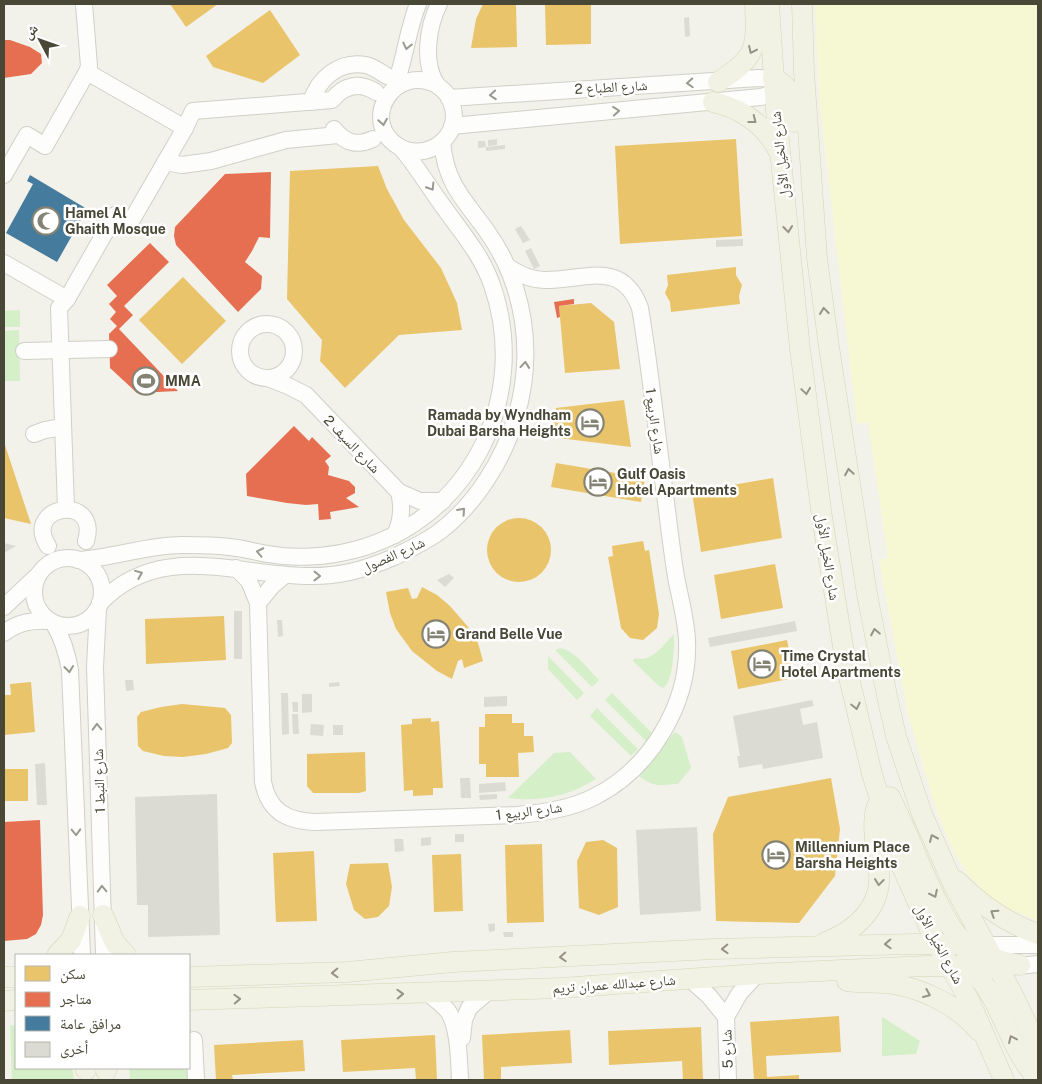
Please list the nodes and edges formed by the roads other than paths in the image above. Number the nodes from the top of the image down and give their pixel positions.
1 (84, 4) edge
2 (418, 4) edge
3 (439, 4) edge
4 (756, 4) edge
5 (770, 4) edge
6 (782, 4) edge
7 (802, 4) edge
8 (804, 66) junction
9 (87, 72) junction
10 (390, 82) junction
11 (718, 82) junction
12 (437, 85) junction
13 (778, 86) junction
14 (376, 92) dead end
15 (533, 92) junction
16 (449, 98) junction
17 (311, 102) junction
18 (713, 102) junction
19 (785, 116) junction
20 (534, 119) junction
21 (452, 126) junction
22 (185, 128) junction
23 (374, 139) dead end
24 (442, 142) junction
25 (402, 149) junction
26 (780, 154) junction
27 (165, 162) junction
28 (4, 176) edge
29 (817, 258) junction
30 (4, 263) edge
31 (508, 268) junction
32 (544, 280) junction
33 (67, 299) junction
34 (520, 308) junction
35 (109, 349) dead end
36 (61, 350) junction
37 (24, 351) dead end
38 (293, 359) junction
39 (268, 378) junction
40 (306, 395) junction
41 (63, 427) junction
42 (34, 434) dead end
43 (399, 492) junction
44 (443, 501) junction
45 (66, 509) junction
46 (395, 535) junction
47 (86, 541) dead end
48 (48, 546) dead end
49 (78, 560) junction
50 (236, 568) junction
51 (42, 571) junction
52 (284, 575) junction
53 (258, 603) junction
54 (99, 605) junction
55 (4, 607) edge
56 (52, 623) junction
57 (4, 633) edge
58 (872, 774) junction
59 (879, 800) junction
60 (944, 865) junction
61 (103, 914) junction
62 (80, 916) junction
63 (1038, 934) edge
64 (1038, 944) edge
65 (814, 946) junction
66 (58, 954) edge
67 (82, 954) edge
68 (104, 954) edge
69 (125, 954) edge
70 (986, 954) junction
71 (949, 957) junction
72 (1029, 965) edge
73 (811, 972) junction
74 (757, 974) junction
75 (190, 977) edge
76 (690, 979) junction
77 (490, 990) junction
78 (427, 993) junction
79 (968, 1000) junction
80 (191, 1001) edge
81 (994, 1001) junction
82 (726, 1017) junction
83 (194, 1040) dead end
84 (987, 1042) junction
85 (459, 1045) junction
86 (1038, 1053) edge
87 (1038, 1079) edge
88 (196, 1080) edge
89 (460, 1080) edge
90 (728, 1080) edge
91 (1004, 1080) edge

1 - 9 street
2 -> 10 street
3 - 12 street
4 -> 11 main road
5 - 13 main road, شارع الخيل الأول
6 - 8 main road
7 - 8 main road, شارع الخيل الأول
8 - 13 main road
8 - 29 main road, شارع الخيل الأول
9 - 22 street
9 - 28 street
10 - 12 street
10 - 17 street
10 -> 25 street
11 - 13 street, شارع الطباع 2
11 -> 15 street, شارع الطباع 2
12 - 16 street
13 - 18 street, شارع الطباع 2
13 - 19 main road, شارع الخيل الأول
14 - 17 street
15 -> 16 street, شارع الطباع 2
15 - 20 street
16 - 21 street
17 - 22 street
20 -> 18 street, شارع الطباع 2
18 -> 26 main road
19 - 26 main road, شارع الخيل الأول
19 - 29 main road
20 - 21 street, شارع الطباع 2
21 - 24 street
22 - 27 street
23 - 27 street
24 - 25 street
24 - 31 street, شارع الفصول
25 -> 44 street, شارع الفصول
26 -> 58 main road, شارع الخيل الأول
27 - 33 street
60 -> 29 main road, شارع الخيل الأول
30 - 33 street
31 - 32 street, شارع الربيع 1
31 - 34 street, شارع الفصول
32 - 34 street
32 - 53 street, شارع الربيع 1
33 - 36 street
52 -> 34 street, شارع الفصول
35 - 36 street
36 - 37 street
36 - 41 street
38 - 39 street
38 - 39 street
38 - 40 street, شارع السيف 2
39 - 40 street, شارع السيف 2
40 - 43 street, شارع السيف 2
41 - 42 street
41 - 45 street
43 - 44 street, شارع السيف 2
43 - 46 street
44 - 46 street, شارع الفصول
45 - 47 street
45 - 48 street
46 -> 49 street, شارع الفصول
49 - 51 street
49 - 54 street
50 - 52 street, شارع الفصول
50 - 53 street, شارع الربيع 1
54 -> 50 street, شارع الفصول
51 - 55 street
51 - 56 street
52 - 53 street
54 - 56 street
61 -> 54 street, شارع النبط 1
56 - 57 street
56 -> 62 street, شارع النبط 1
58 - 59 main road, شارع الخيل الأول
58 -> 70 main road
59 -> 65 main road
59 - 71 main road, شارع الخيل الأول
63 -> 60 main road
60 - 70 main road, شارع الخيل الأول
61 - 68 street, شارع النبط 1
61 - 69 main road
62 - 66 main road
62 - 67 street, شارع النبط 1
64 - 70 street, شارع عبدالله عمران تريم
71 -> 65 main road, شارع عبدالله عمران تريم
65 -> 75 main road, شارع عبدالله عمران تريم
70 - 71 main road, شارع عبدالله عمران تريم
70 - 71 main road, شارع عبدالله عمران تريم
70 - 72 main road
70 - 86 main road, شارع الخيل الأول
71 - 73 main road, شارع عبدالله عمران تريم
71 - 79 main road, شارع الخيل الأول
71 - 81 main road
73 - 74 main road, شارع عبدالله عمران تريم
73 -> 84 main road
74 - 76 main road, شارع عبدالله عمران تريم
74 - 82 street, شارع 5
76 - 77 main road, شارع عبدالله عمران تريم
76 - 82 street, شارع 5
77 - 78 main road, شارع عبدالله عمران تريم
77 - 85 street
80 -> 78 main road, شارع عبدالله عمران تريم
78 - 85 street
79 - 81 main road
79 - 84 main road, شارع الخيل الأول
87 -> 81 main road
82 - 90 street, شارع 5
83 - 88 street
84 - 91 main road, شارع الخيل الأول
85 - 89 street

